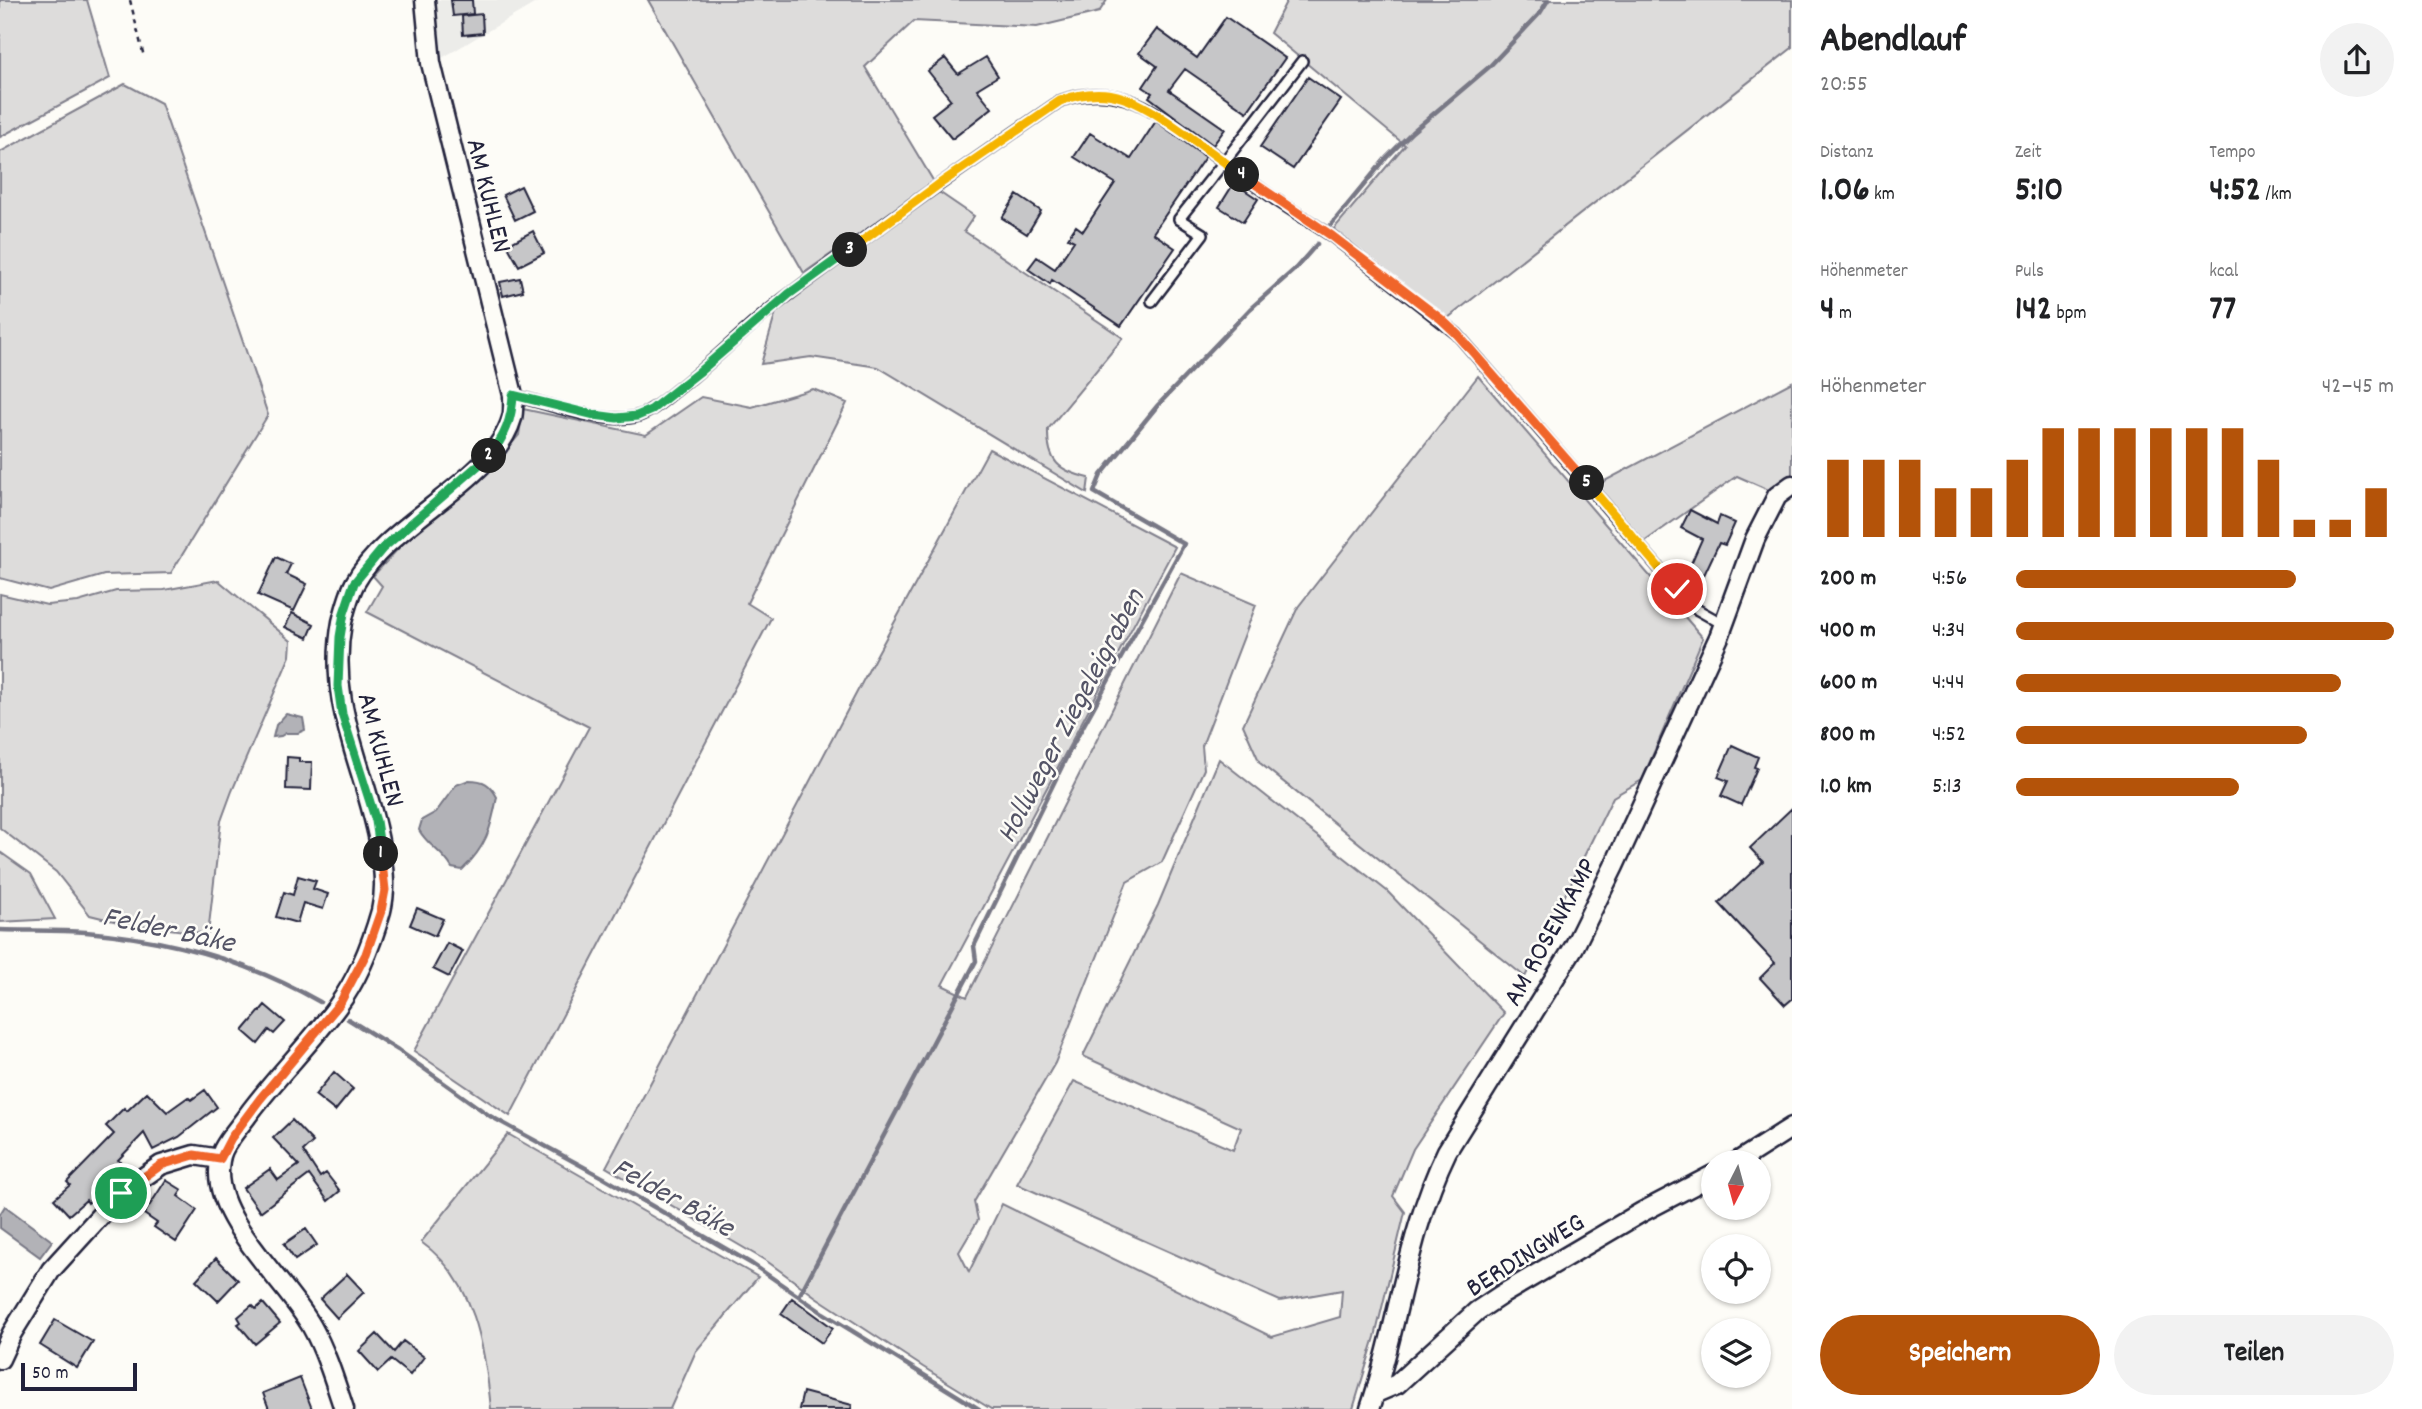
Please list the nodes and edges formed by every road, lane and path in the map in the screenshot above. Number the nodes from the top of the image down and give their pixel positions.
1 (130, 0) edge
2 (425, 0) edge
3 (144, 57) dead end
4 (1301, 61) dead end
5 (1224, 162) junction
6 (1152, 301) dead end
7 (513, 395) junction
8 (1792, 485) edge
9 (1723, 624) junction
10 (1792, 1127) edge
11 (1756, 1150) edge
12 (220, 1159) junction
13 (1701, 1182) edge
14 (0, 1359) edge
15 (1373, 1401) edge
16 (344, 1409) edge

1 - 3 path
2 - 7 street, AM KUHLEN
4 - 5 lane
5 - 6 lane
5 - 7 lane
5 - 9 lane
7 - 12 street, AM KUHLEN
8 - 9 street, AM ROSENKAMP
9 - 15 street, AM ROSENKAMP
10 - 11 street
12 - 14 street
12 - 16 street
13 - 15 street, BERDINGWEG

